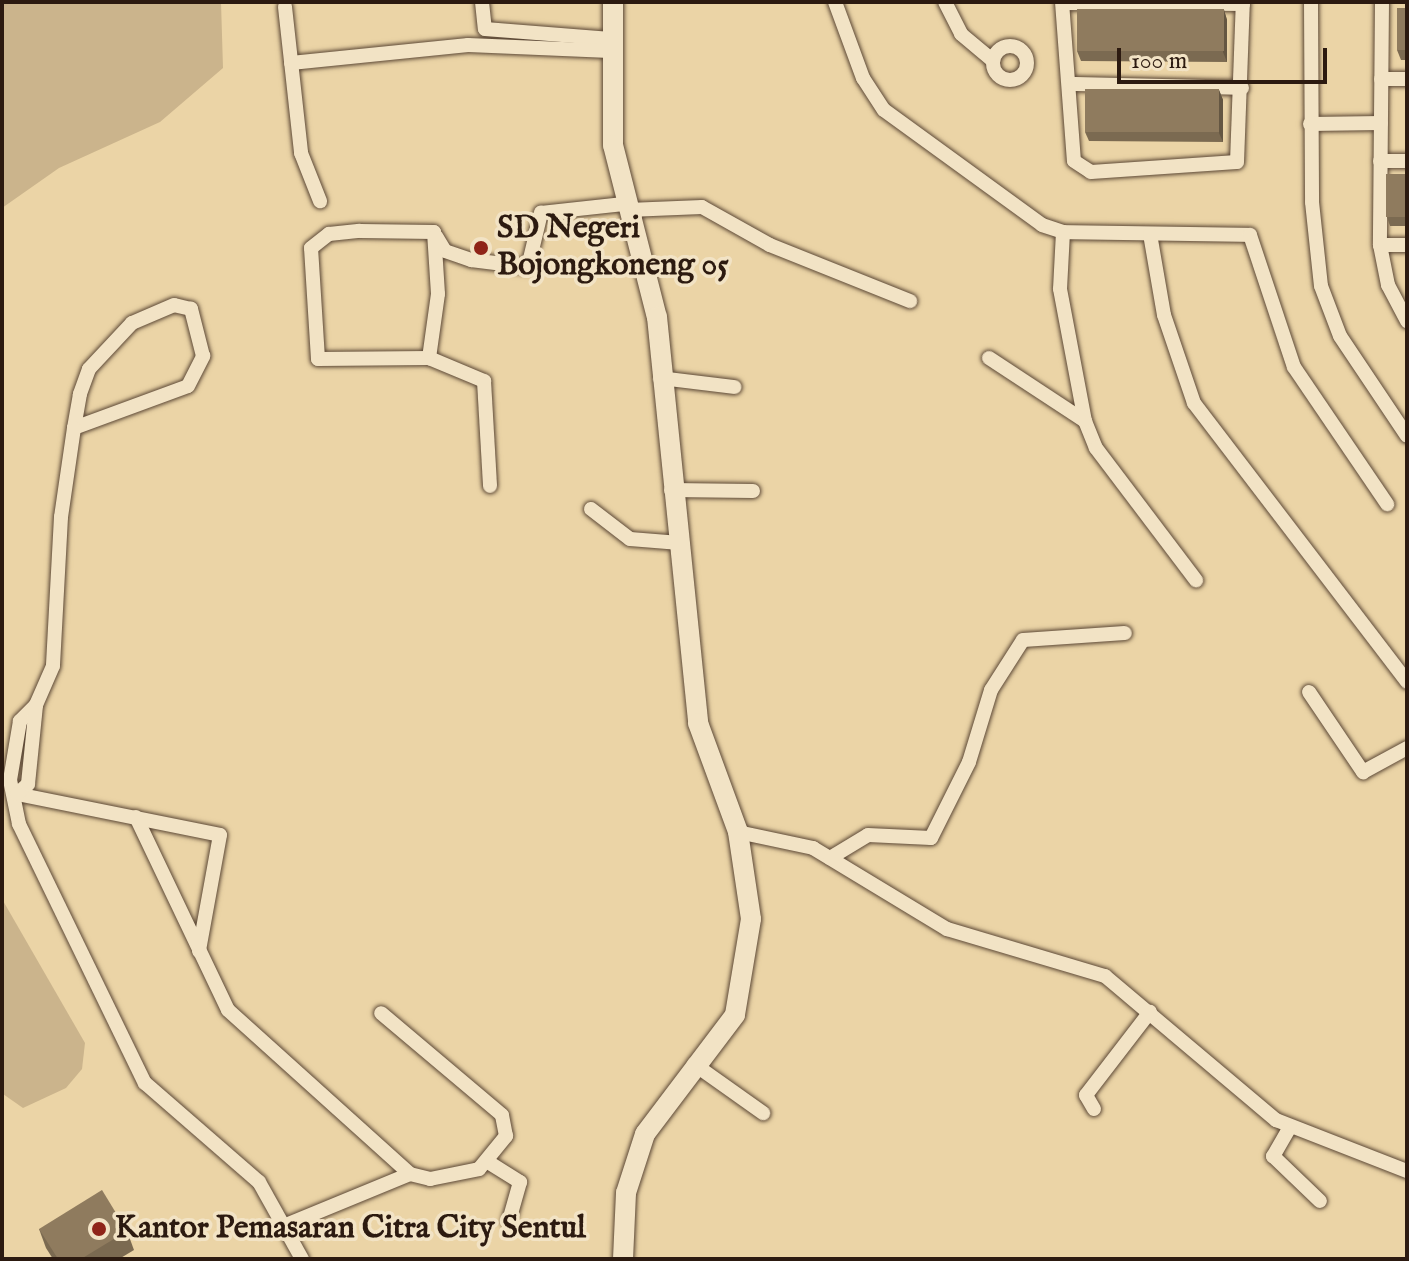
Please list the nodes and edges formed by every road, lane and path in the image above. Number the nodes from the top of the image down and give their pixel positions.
1 (482, 2) edge
2 (613, 2) edge
3 (835, 2) edge
4 (945, 2) edge
5 (1062, 2) edge
6 (1311, 2) edge
7 (1382, 2) edge
8 (1243, 3) edge
9 (285, 7) dead end
10 (611, 45) junction
11 (992, 60) dead end
12 (291, 63) junction
13 (1381, 79) junction
14 (1407, 79) edge
15 (1072, 84) junction
16 (1242, 88) junction
17 (1381, 123) junction
18 (1310, 124) junction
19 (1380, 161) junction
20 (1407, 161) edge
21 (320, 201) dead end
22 (626, 207) junction
23 (434, 232) junction
24 (1063, 232) junction
25 (1150, 234) junction
26 (1380, 245) junction
27 (1407, 245) edge
28 (910, 301) dead end
29 (1407, 321) edge
30 (429, 358) junction
31 (989, 358) dead end
32 (660, 378) junction
33 (734, 387) dead end
34 (1085, 421) junction
35 (74, 428) junction
36 (1407, 436) edge
37 (490, 486) dead end
38 (671, 490) junction
39 (753, 491) dead end
40 (1387, 504) dead end
41 (591, 509) dead end
42 (680, 543) junction
43 (1196, 580) dead end
44 (1125, 633) dead end
45 (1407, 682) edge
46 (1309, 692) dead end
47 (1407, 748) edge
48 (17, 794) junction
49 (136, 817) junction
50 (738, 832) junction
51 (830, 858) junction
52 (199, 951) junction
53 (1150, 1012) junction
54 (381, 1013) dead end
55 (694, 1064) junction
56 (1094, 1109) dead end
57 (763, 1113) dead end
58 (1290, 1127) junction
59 (488, 1162) junction
60 (1407, 1171) edge
61 (410, 1174) junction
62 (1320, 1201) dead end
63 (509, 1221) dead end
64 (286, 1225) junction
65 (302, 1259) edge
66 (623, 1259) edge

1 - 10 street
2 - 10 street
3 - 24 street
4 - 11 street
5 - 8 street
5 - 15 street
6 - 18 street
7 - 13 street
8 - 16 street
9 - 12 street
10 - 12 street
10 - 22 street
12 - 21 street
13 - 14 street
13 - 17 street
15 - 16 street
15 - 16 street
17 - 18 street
17 - 19 street
18 - 36 street
19 - 20 street
19 - 26 street
22 - 23 street
22 - 28 street
22 - 32 street
23 - 30 street
23 - 30 street
24 - 25 street
24 - 34 street
25 - 40 street
25 - 45 street
26 - 27 street
26 - 29 street
30 - 37 street
31 - 34 street
32 - 33 street
32 - 38 street
34 - 43 street
35 - 35 street
35 - 48 street
38 - 39 street
38 - 42 street
41 - 42 street
42 - 50 street
44 - 51 street
46 - 47 street
48 - 49 street
48 - 64 street
49 - 52 street
49 - 52 street
50 - 51 street
50 - 55 street
51 - 53 street
52 - 61 street
53 - 56 street
53 - 58 street
54 - 59 street
55 - 57 street
55 - 66 street
58 - 60 street
58 - 62 street
59 - 61 street
59 - 63 street
61 - 64 street
64 - 65 street

